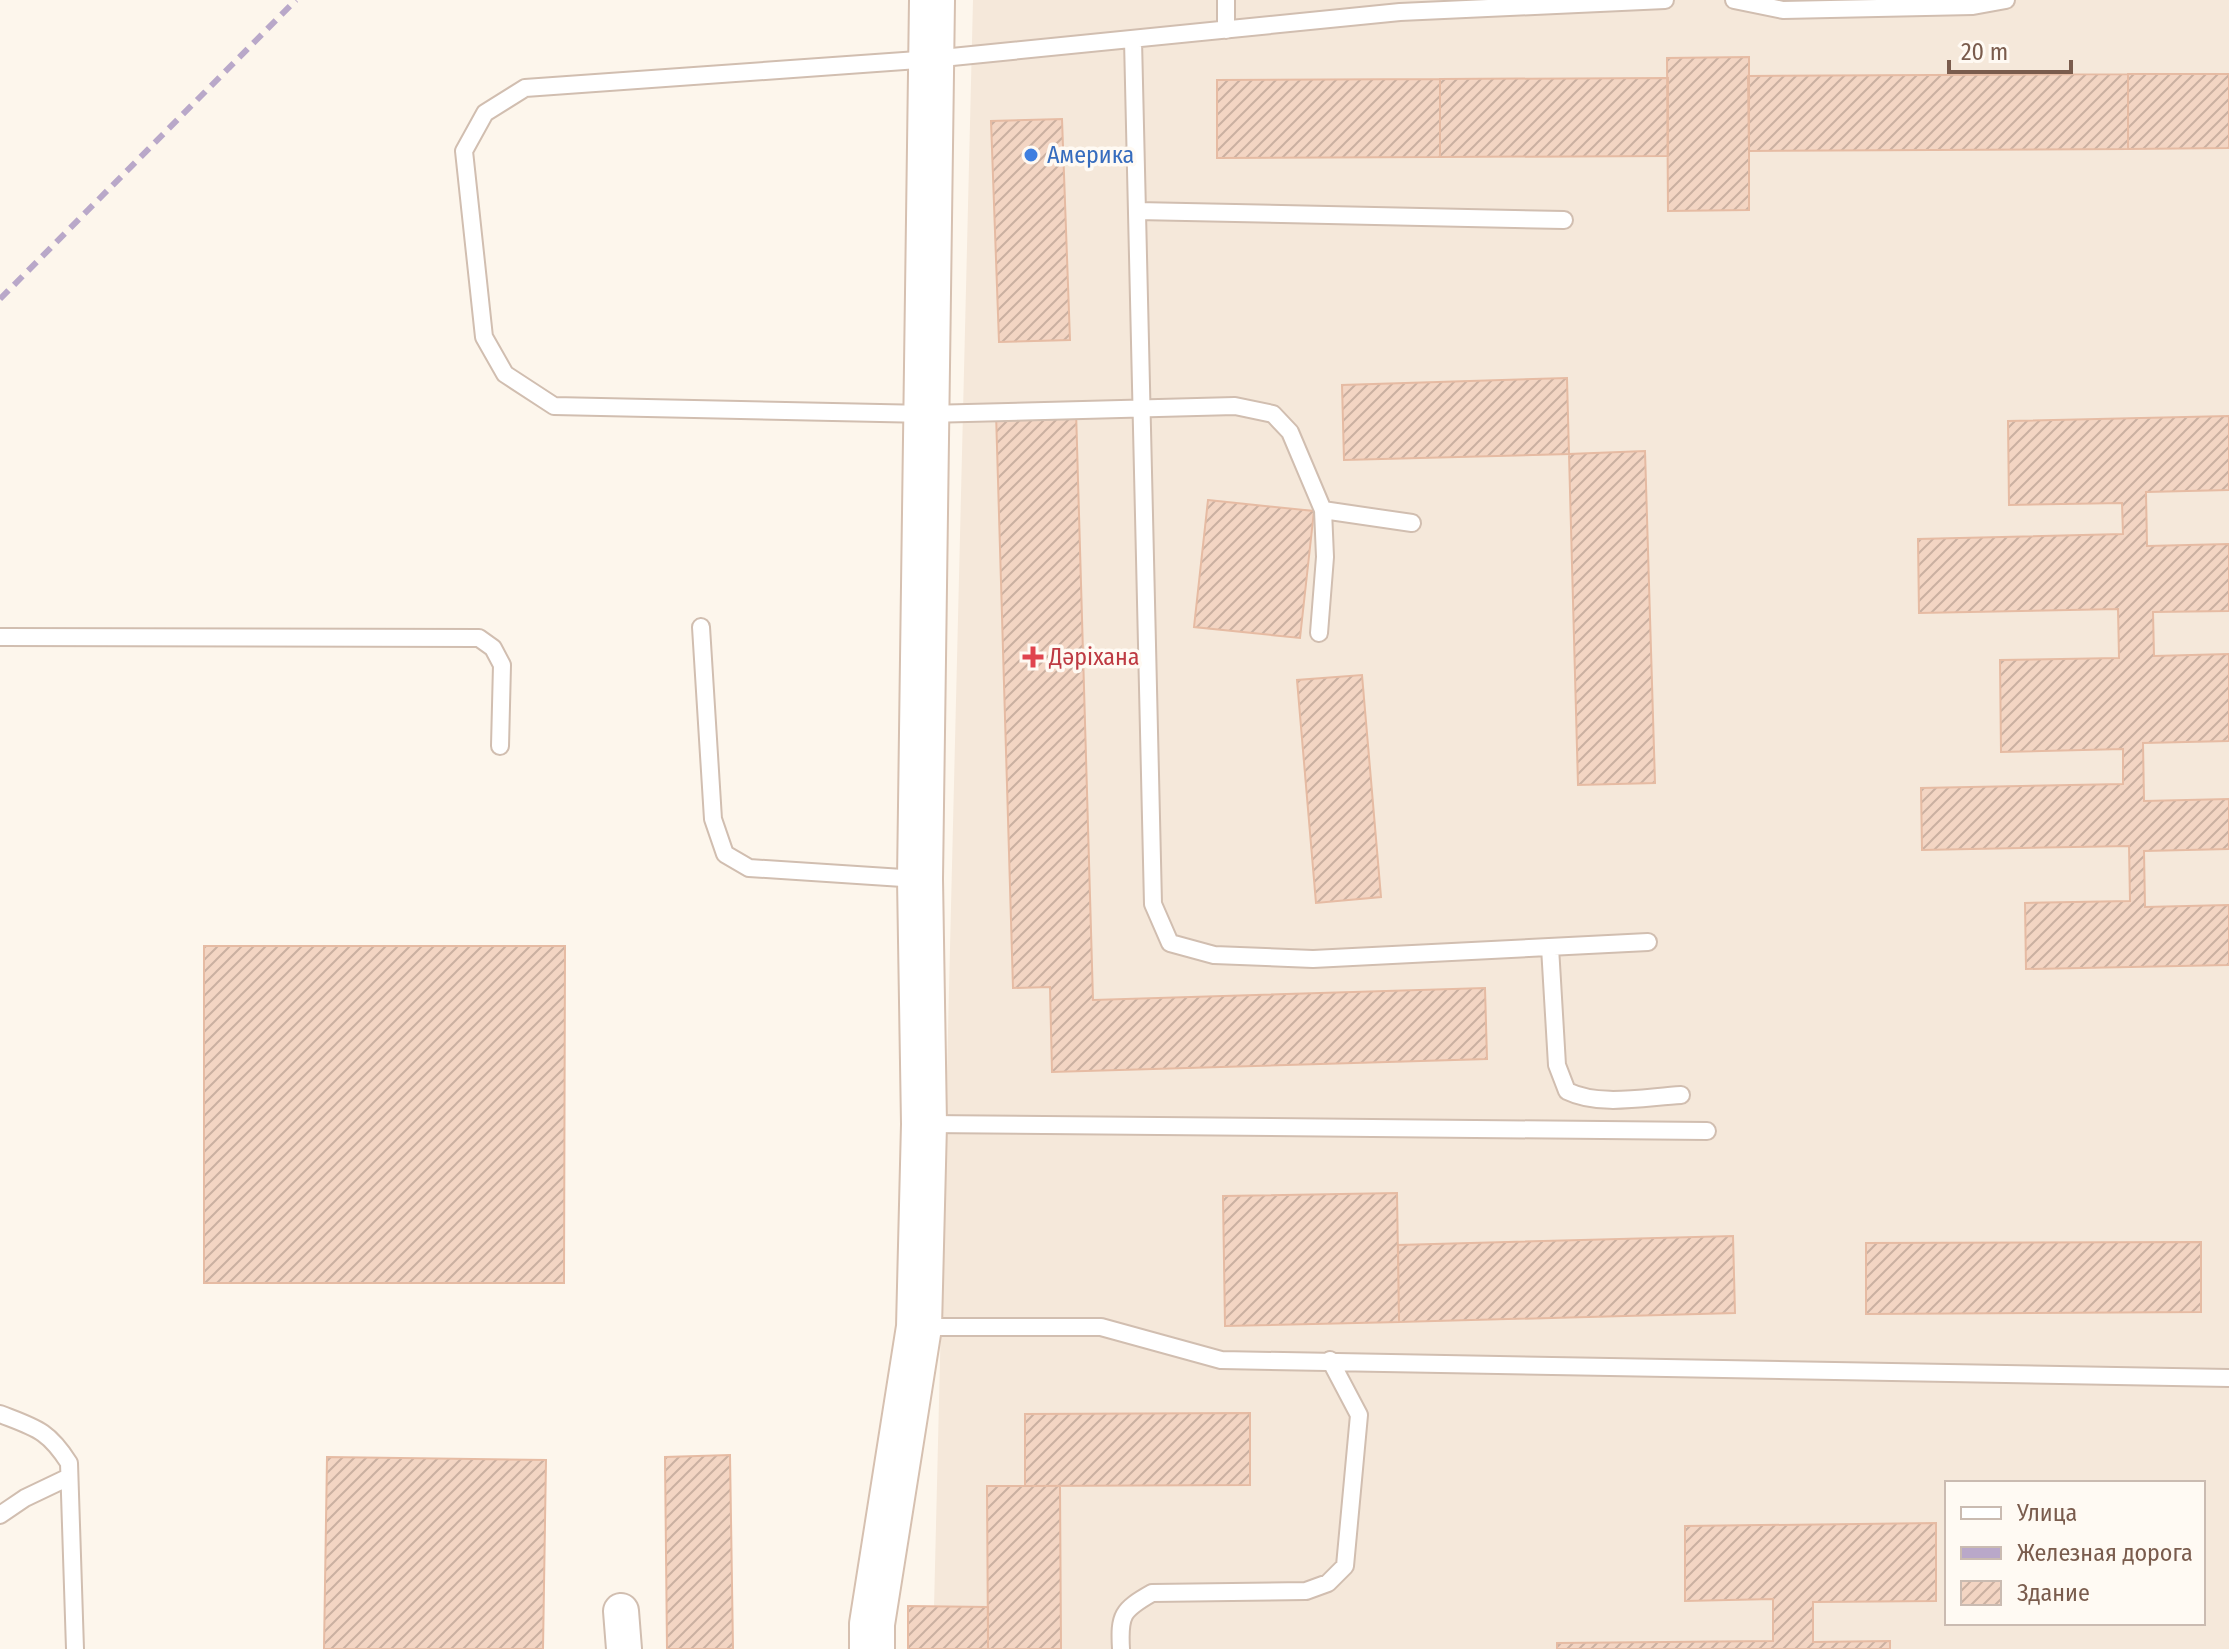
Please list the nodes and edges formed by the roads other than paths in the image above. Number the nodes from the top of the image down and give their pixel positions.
1 (932, 0) edge
2 (1226, 0) edge
3 (1665, 0) edge
4 (1734, 0) edge
5 (2006, 0) edge
6 (1973, 3) edge
7 (1782, 5) edge
8 (1226, 30) junction
9 (1133, 40) junction
10 (932, 59) junction
11 (1137, 211) junction
12 (1564, 220) dead end
13 (1142, 407) junction
14 (927, 414) junction
15 (1323, 510) junction
16 (1412, 523) dead end
17 (701, 627) dead end
18 (1319, 633) dead end
19 (0, 637) edge
20 (500, 746) dead end
21 (920, 879) junction
22 (1648, 942) dead end
23 (1550, 947) junction
24 (1681, 1095) dead end
25 (924, 1124) junction
26 (1707, 1131) dead end
27 (919, 1327) junction
28 (1330, 1360) junction
29 (2229, 1378) edge
30 (0, 1414) edge
31 (69, 1477) junction
32 (0, 1515) edge
33 (621, 1611) dead end
34 (75, 1649) edge
35 (624, 1649) edge
36 (872, 1649) edge
37 (1121, 1649) edge

1 - 10 street
2 - 8 lane
3 - 8 lane
4 - 7 lane
5 - 6 lane
6 - 7 lane
8 - 9 lane
9 - 10 lane
9 - 11 lane
10 - 14 street
10 - 14 lane
11 - 12 lane
11 - 13 lane
13 - 14 lane
13 - 15 lane
13 - 23 lane
14 - 21 street
15 - 16 lane
15 - 18 lane
17 - 21 lane
19 - 20 lane
21 - 25 street
22 - 23 lane
23 - 24 lane
25 - 26 lane
25 - 27 street
27 - 28 lane
27 - 36 street
28 - 29 lane
28 - 37 lane
30 - 31 lane
31 - 32 lane
31 - 34 lane
33 - 35 street

